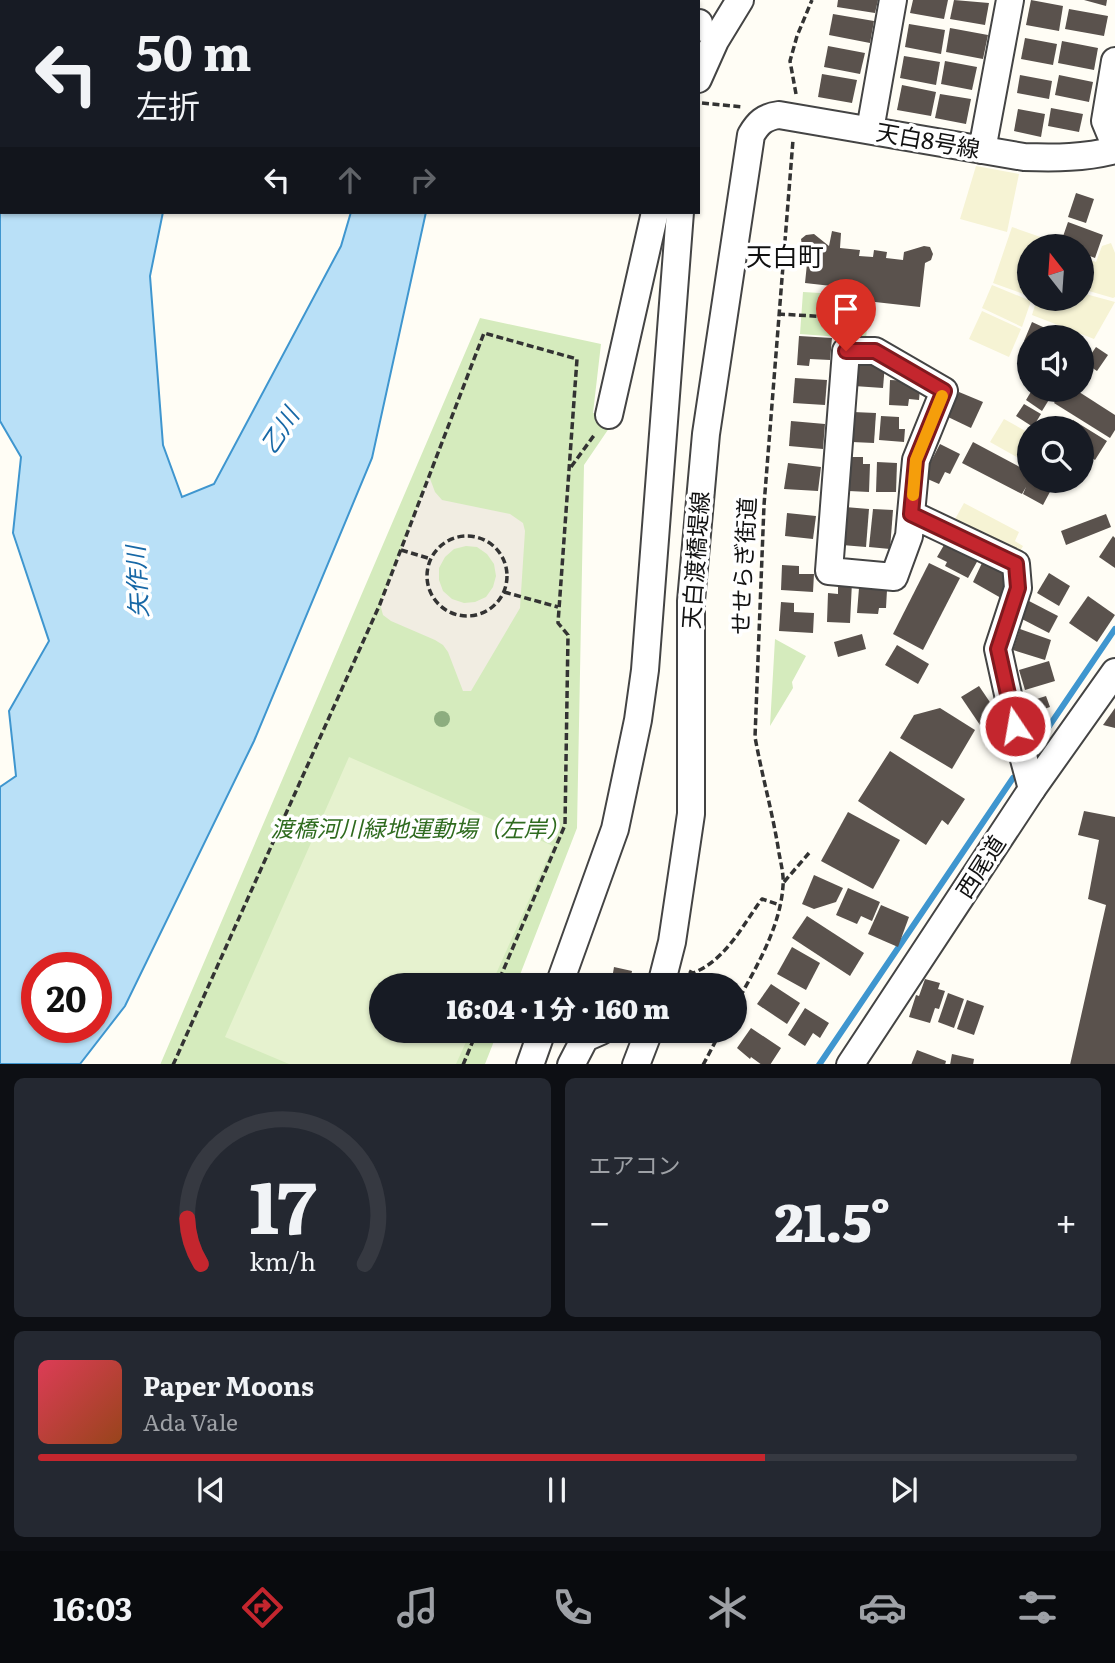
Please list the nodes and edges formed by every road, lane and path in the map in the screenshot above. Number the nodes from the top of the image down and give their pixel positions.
1 (740, 0) edge
2 (812, 0) edge
3 (893, 0) edge
4 (1010, 0) edge
5 (1115, 61) edge
6 (700, 91) edge
7 (741, 106) dead end
8 (794, 117) junction
9 (870, 131) junction
10 (751, 135) joint
11 (1115, 145) edge
12 (982, 150) junction
13 (1115, 150) edge
14 (654, 214) edge
15 (680, 214) edge
16 (778, 314) junction
17 (846, 351) junction
18 (609, 415) joint
19 (569, 468) junction
20 (911, 514) junction
21 (401, 550) junction
22 (431, 559) junction
23 (504, 592) junction
24 (558, 607) junction
25 (1115, 672) edge
26 (1032, 789) junction
27 (809, 853) dead end
28 (783, 882) junction
29 (780, 905) junction
30 (669, 954) junction
31 (502, 973) edge
32 (563, 973) edge
33 (664, 973) edge
34 (747, 984) edge
35 (472, 1043) edge
36 (538, 1043) edge
37 (582, 1043) edge
38 (644, 1043) edge
39 (715, 1043) edge
40 (173, 1064) edge
41 (463, 1064) edge
42 (530, 1064) edge
43 (572, 1064) edge
44 (636, 1064) edge
45 (704, 1064) edge
46 (851, 1064) edge

1 - 6 street
2 - 8 path, せせらぎ街道
3 - 9 street
4 - 12 street
5 - 11 street
6 - 7 path
8 - 9 street, 天白8号線
8 - 10 street, 天白8号線
8 - 16 path, せせらぎ街道
9 - 12 street, 天白8号線
10 - 30 street, 天白渡橋堤線
12 - 13 street, 天白8号線
14 - 18 street
15 - 32 street
16 - 17 path
16 - 28 path, せせらぎ街道
17 - 20 street
17 - 20 street
18 - 19 path
19 - 21 path
19 - 24 path
20 - 26 street
21 - 22 path
21 - 40 path
22 - 23 path
22 - 23 path
23 - 24 path
24 - 31 path
25 - 26 street, 西尾道
26 - 46 street, 西尾道
27 - 28 path
28 - 29 path, せせらぎ街道
29 - 30 path
29 - 34 path, せせらぎ街道
30 - 33 street, 天白渡橋堤線
35 - 41 path
36 - 42 street
37 - 43 street
38 - 44 street
39 - 45 path

